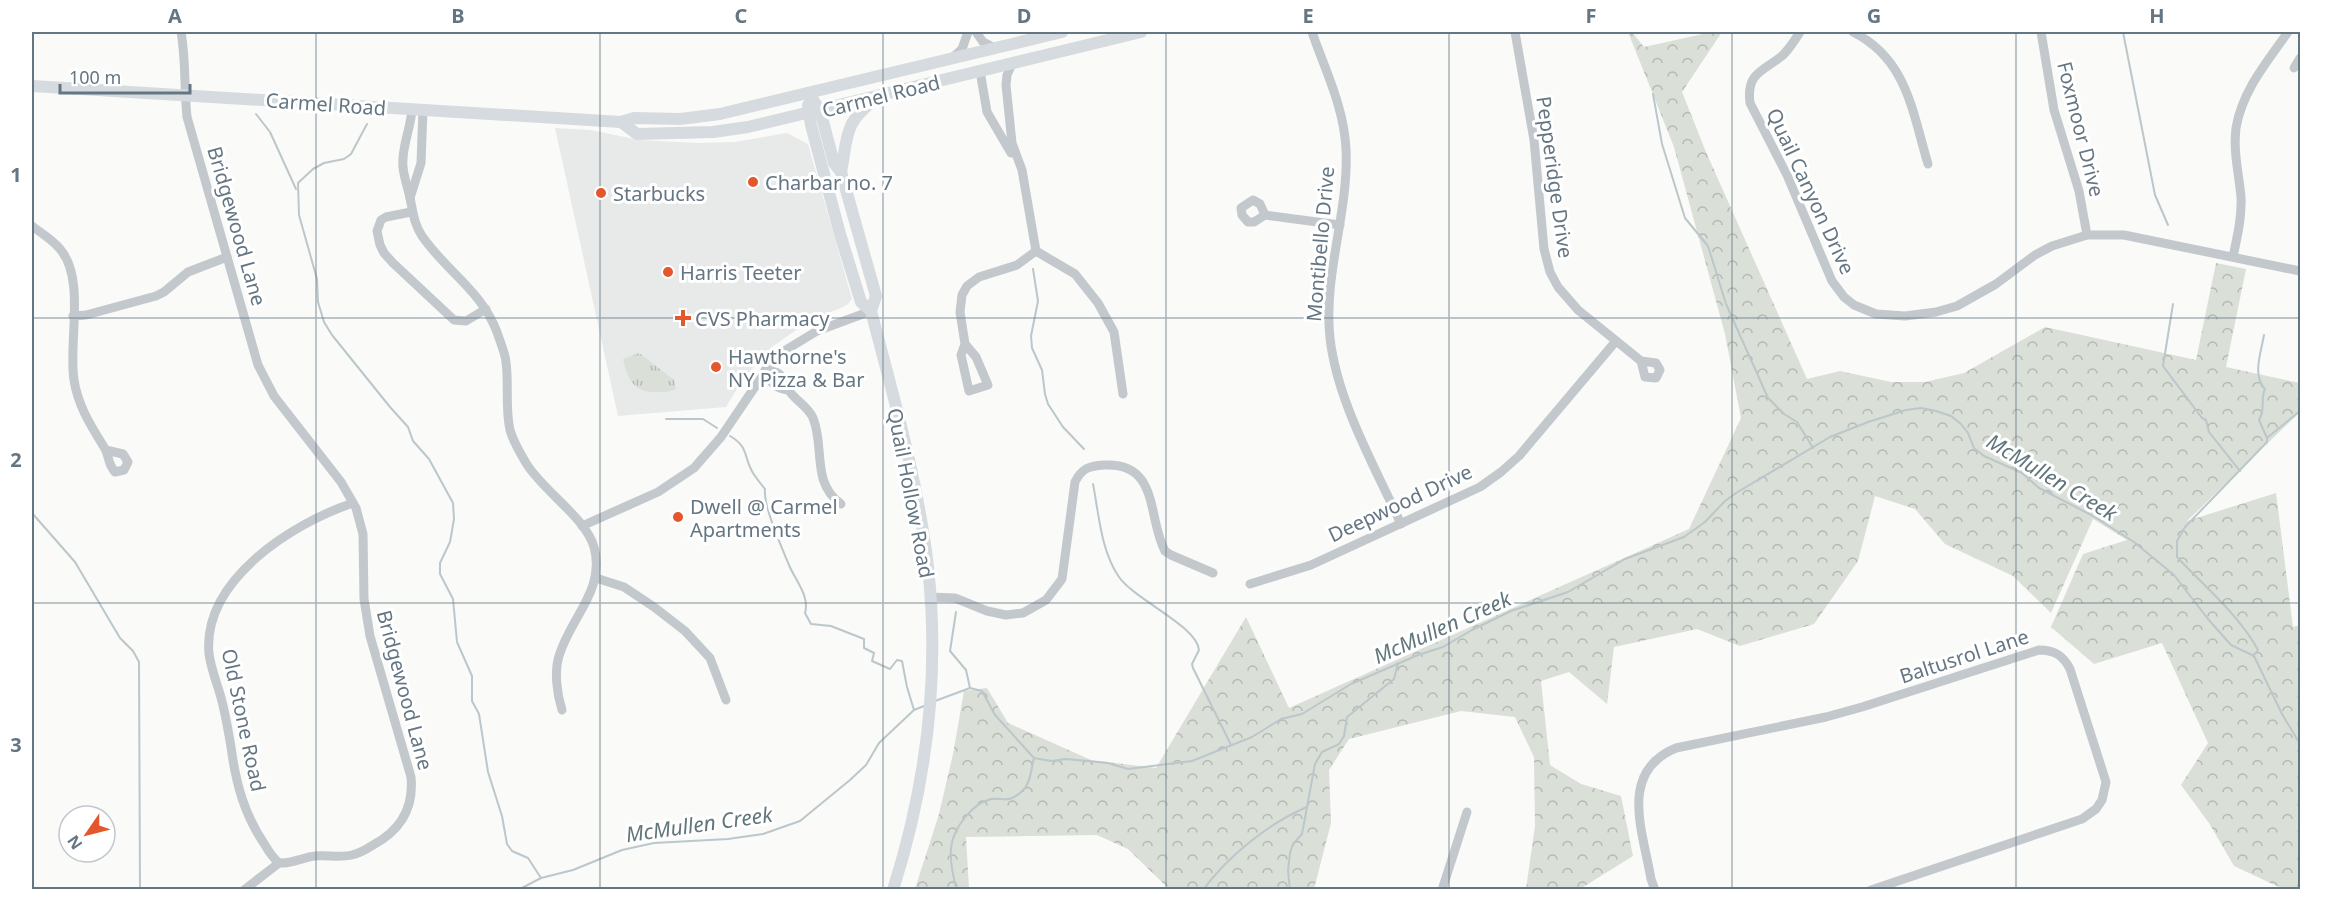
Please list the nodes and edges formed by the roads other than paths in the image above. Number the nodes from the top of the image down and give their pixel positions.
1 (181, 32) edge
2 (968, 32) edge
3 (976, 32) edge
4 (1062, 32) edge
5 (1141, 32) edge
6 (1312, 32) edge
7 (1515, 32) edge
8 (1800, 32) edge
9 (1853, 32) edge
10 (2041, 32) edge
11 (2288, 32) edge
12 (993, 47) junction
13 (953, 57) junction
14 (2301, 58) edge
15 (1012, 63) junction
16 (2294, 68) dead end
17 (980, 71) junction
18 (32, 86) edge
19 (808, 93) junction
20 (184, 95) junction
21 (880, 96) junction
22 (418, 110) junction
23 (814, 112) junction
24 (621, 122) junction
25 (1928, 164) dead end
26 (1022, 170) junction
27 (841, 172) junction
28 (410, 198) junction
29 (411, 212) junction
30 (1265, 215) dead end
31 (1340, 225) junction
32 (32, 226) edge
33 (2087, 235) junction
34 (1036, 251) junction
35 (227, 257) junction
36 (2233, 257) junction
37 (2301, 271) edge
38 (486, 309) junction
39 (871, 311) junction
40 (73, 316) junction
41 (1616, 341) junction
42 (965, 344) junction
43 (1641, 361) dead end
44 (765, 370) junction
45 (1124, 394) dead end
46 (106, 450) dead end
47 (353, 503) junction
48 (841, 504) dead end
49 (1401, 524) junction
50 (582, 526) junction
51 (1213, 573) dead end
52 (596, 578) junction
53 (1250, 584) dead end
54 (930, 597) junction
55 (726, 700) dead end
56 (562, 710) dead end
57 (1467, 812) dead end
58 (279, 862) junction
59 (244, 890) edge
60 (893, 890) edge
61 (1442, 890) edge
62 (1655, 890) edge
63 (1871, 890) edge

1 - 20 street, Bridgewood Lane
2 - 13 street
3 - 12 street
4 - 12 main road, Carmel Road
5 - 15 main road, Carmel Road
6 - 31 street, Montibello Drive
7 - 41 street, Pepperidge Drive
8 - 33 street, Quail Canyon Drive
9 - 25 street
10 - 33 street, Foxmoor Drive
11 - 36 street
12 - 13 main road, Carmel Road
12 - 17 main road
13 - 19 main road, Carmel Road
14 - 16 street
15 - 17 main road, Carmel Road
15 - 26 street
17 - 21 main road, Carmel Road
17 - 26 street
18 - 20 main road, Carmel Road
19 - 23 main road, Quail Hollow Road
19 - 24 main road, Carmel Road
20 - 22 main road, Carmel Road
20 - 35 street, Bridgewood Lane
21 - 23 main road, Carmel Road
21 - 27 main road
22 - 24 main road, Carmel Road
22 - 28 street
22 - 28 street
23 - 24 main road, Carmel Road
23 - 27 main road, Quail Hollow Road
23 - 39 main road, Quail Hollow Road
26 - 34 street
27 - 39 main road, Quail Hollow Road
28 - 29 street
29 - 38 street
29 - 38 street
30 - 31 street
31 - 49 street, Montibello Drive
32 - 40 street
33 - 36 street, Quail Canyon Drive
34 - 42 street
34 - 45 street
35 - 40 street
35 - 47 street, Bridgewood Lane
36 - 37 street, Quail Canyon Drive
38 - 50 street
39 - 44 street
39 - 54 main road, Quail Hollow Road
40 - 46 street
41 - 43 street, Pepperidge Drive
41 - 49 street, Deepwood Drive
42 - 42 street
44 - 48 street
44 - 50 street
47 - 58 street, Old Stone Road
47 - 58 street, Bridgewood Lane
49 - 53 street, Deepwood Drive
50 - 52 street
51 - 54 street
52 - 55 street
52 - 56 street
54 - 60 main road, Quail Hollow Road
57 - 61 street
58 - 59 street, Bridgewood Lane
62 - 63 street, Baltusrol Lane

